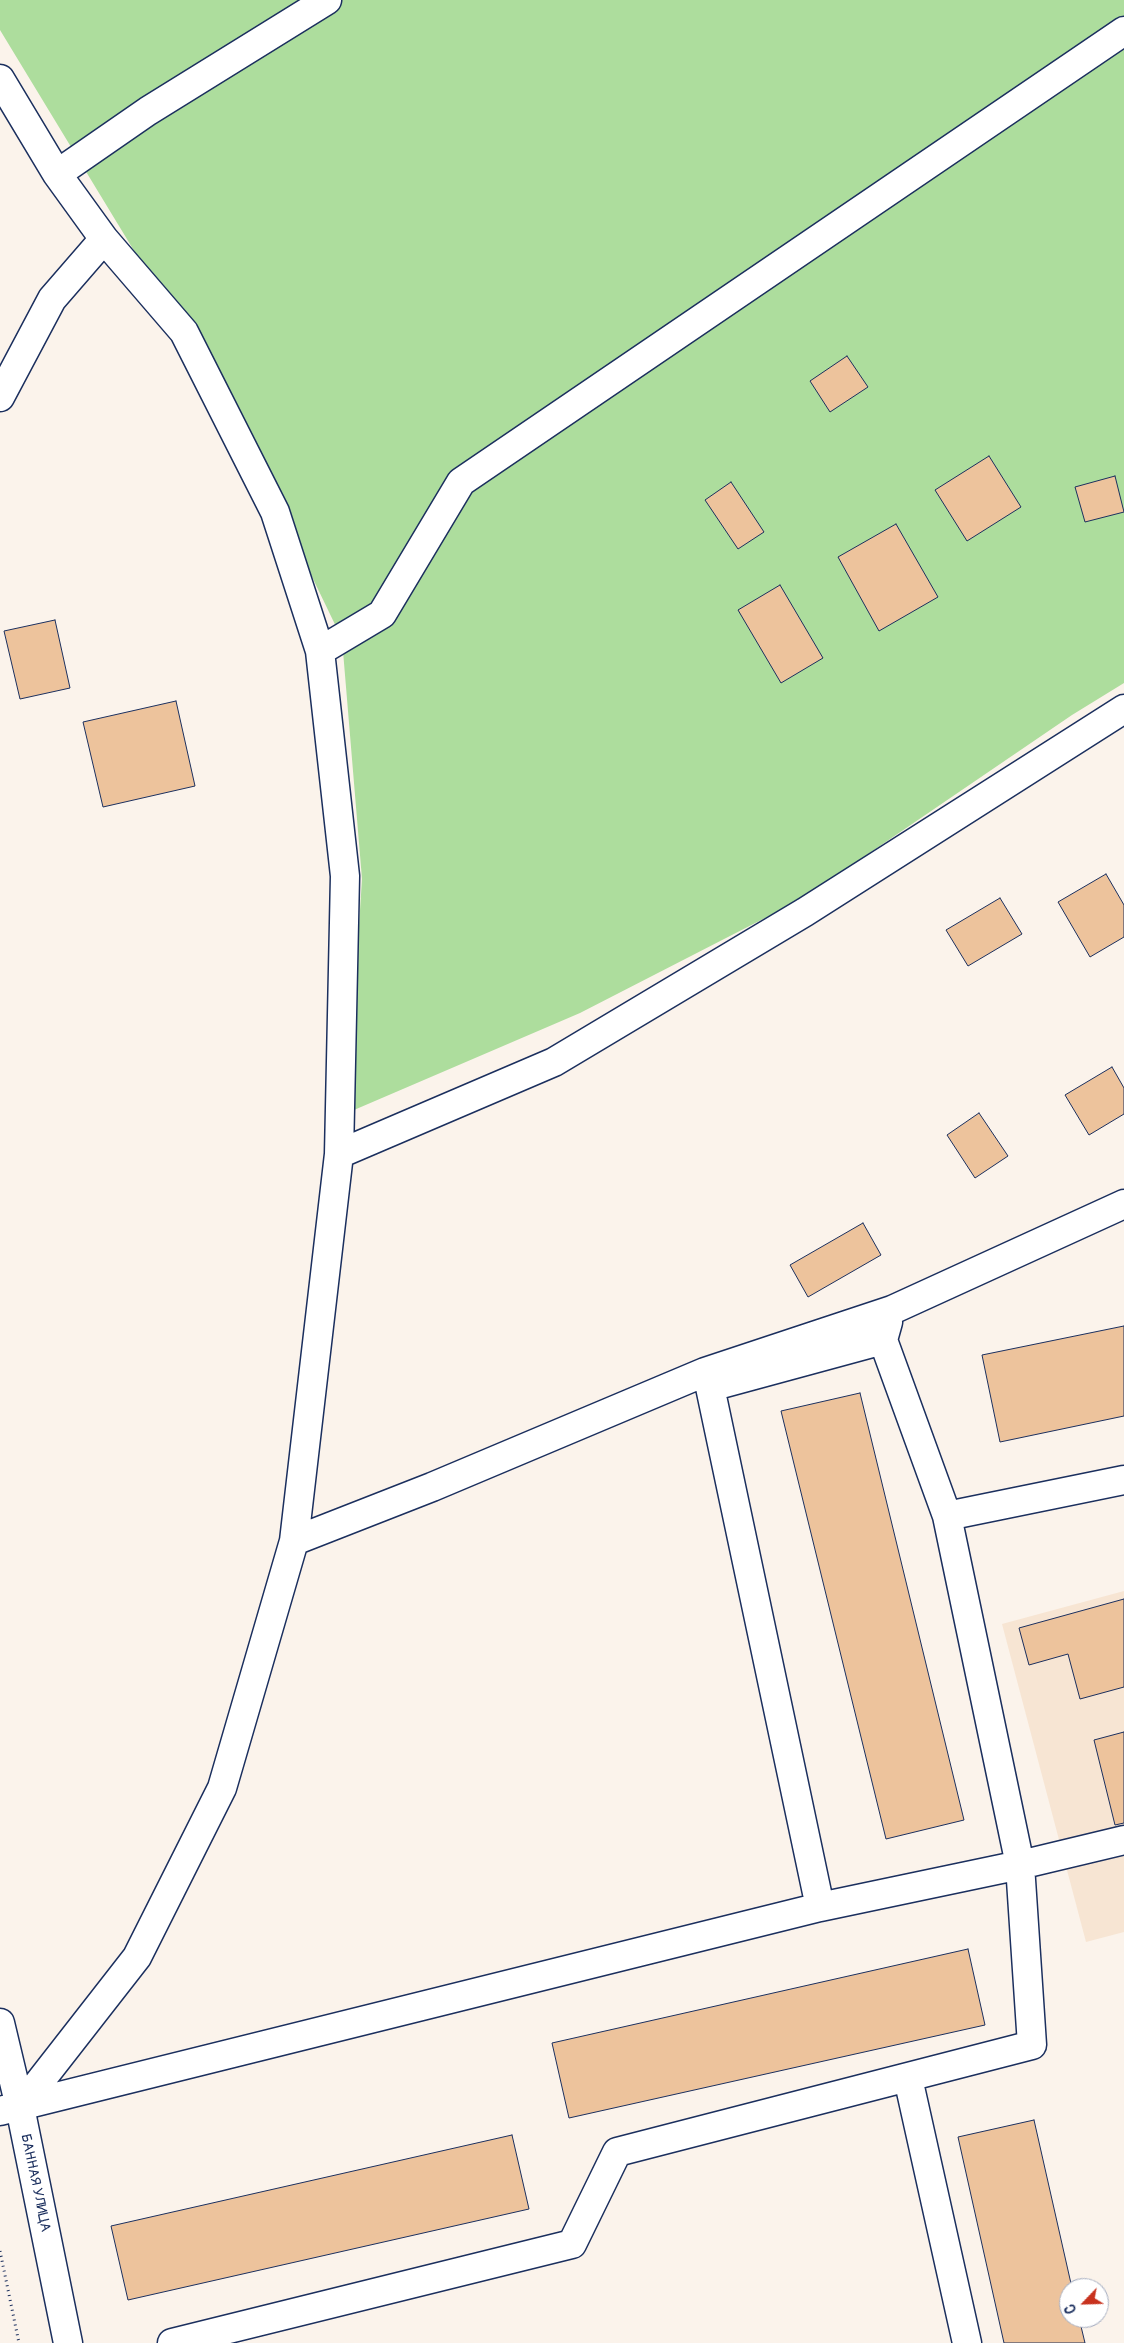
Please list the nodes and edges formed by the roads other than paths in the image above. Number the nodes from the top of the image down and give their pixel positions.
1 (327, 0) edge
2 (1124, 31) edge
3 (0, 79) edge
4 (57, 174) junction
5 (104, 239) junction
6 (0, 397) edge
7 (320, 651) junction
8 (1124, 709) edge
9 (339, 1154) junction
10 (1124, 1204) edge
11 (892, 1310) junction
12 (883, 1340) junction
13 (707, 1379) junction
14 (1124, 1480) edge
15 (947, 1516) junction
16 (294, 1541) junction
17 (1124, 1840) edge
18 (1020, 1865) junction
19 (820, 1908) junction
20 (0, 2023) edge
21 (908, 2078) junction
22 (10, 2109) edge
23 (68, 2343) edge
24 (172, 2343) edge
25 (967, 2343) edge

1 - 4 street
2 - 7 street
3 - 4 street
4 - 5 street
5 - 6 street
5 - 7 street
7 - 9 street
8 - 9 street
9 - 16 street
10 - 11 street
11 - 12 street
11 - 13 street
12 - 13 street
12 - 15 street
13 - 16 street
13 - 19 street
14 - 15 street
15 - 18 street
16 - 22 street
17 - 18 street
18 - 19 street
18 - 21 street
19 - 22 street
20 - 22 street, БАННАЯ УЛИЦА
21 - 24 street
21 - 25 street
22 - 23 street, БАННАЯ УЛИЦА

